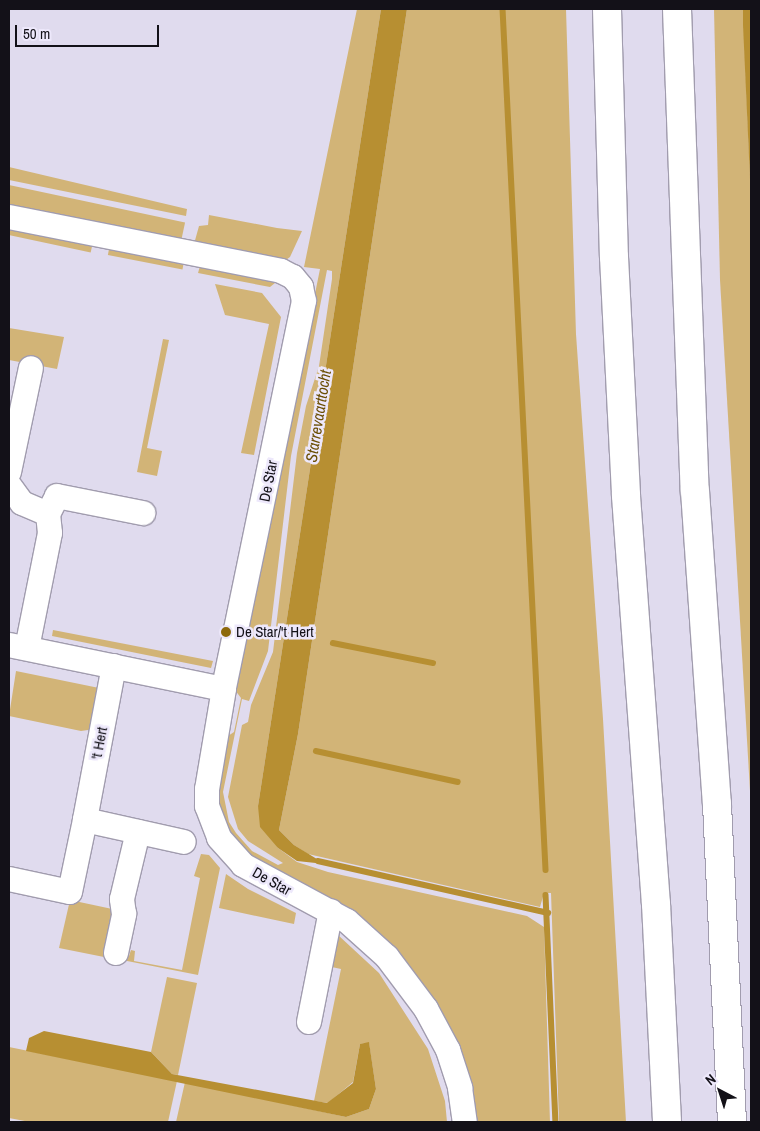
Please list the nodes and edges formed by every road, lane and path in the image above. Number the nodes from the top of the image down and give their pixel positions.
1 (606, 9) edge
2 (677, 9) edge
3 (9, 217) edge
4 (31, 368) dead end
5 (9, 472) edge
6 (9, 485) edge
7 (143, 513) dead end
8 (48, 514) junction
9 (18, 647) edge
10 (114, 666) junction
11 (224, 689) junction
12 (85, 820) junction
13 (138, 832) junction
14 (184, 842) dead end
15 (9, 879) edge
16 (331, 912) junction
17 (116, 953) dead end
18 (309, 1022) dead end
19 (465, 1122) edge
20 (667, 1122) edge
21 (732, 1122) edge

1 - 20 highway
2 - 21 highway
3 - 11 street, De Star
4 - 5 street
6 - 8 street
7 - 8 street
8 - 9 street
9 - 10 street
10 - 11 street
10 - 12 street, 't Hert
11 - 16 street, De Star
12 - 13 street
12 - 15 street, 't Hert
13 - 14 street
13 - 17 street
16 - 18 street
16 - 19 street, De Star

